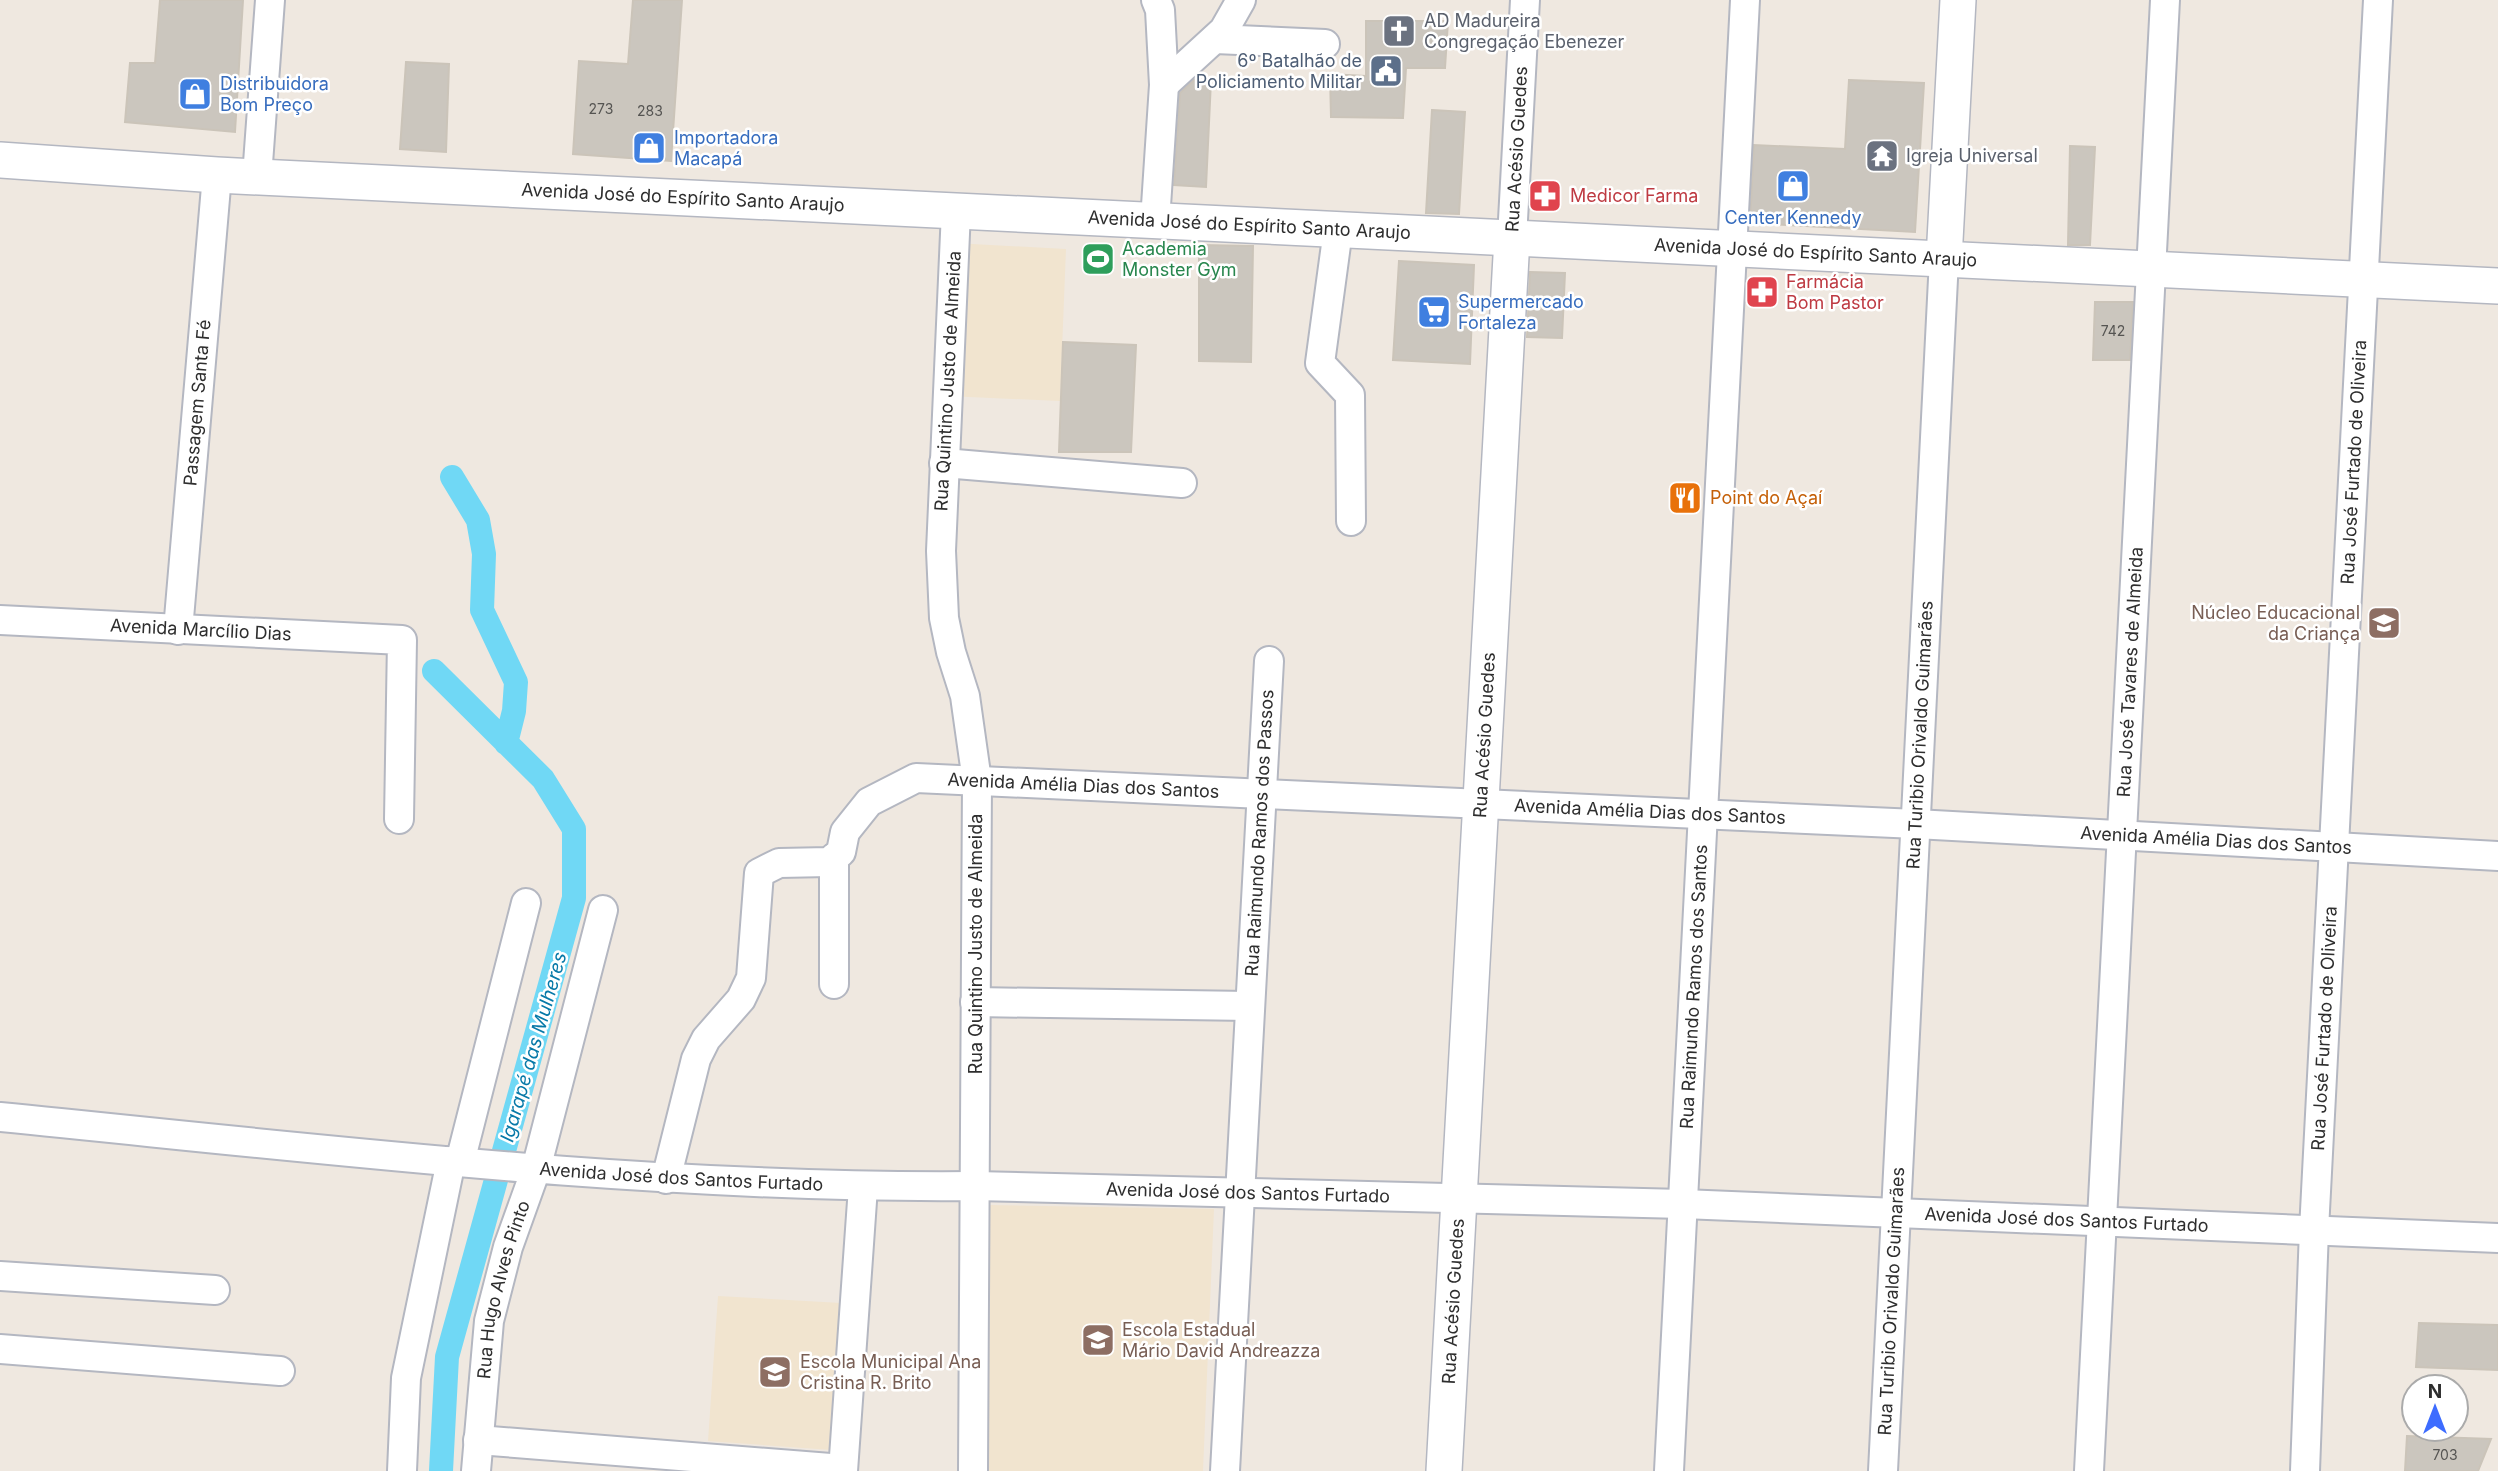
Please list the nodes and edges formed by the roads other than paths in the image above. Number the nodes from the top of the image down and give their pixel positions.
1 (270, 0) edge
2 (1156, 0) edge
3 (1241, 0) edge
4 (1525, 0) edge
5 (1745, 0) edge
6 (1958, 0) edge
7 (2165, 0) edge
8 (2378, 0) edge
9 (1215, 39) junction
10 (1325, 44) dead end
11 (1164, 85) junction
12 (0, 160) edge
13 (217, 176) junction
14 (257, 177) junction
15 (956, 211) junction
16 (1154, 221) junction
17 (1338, 230) junction
18 (1512, 238) junction
19 (1732, 249) junction
20 (1944, 259) junction
21 (2152, 269) junction
22 (2363, 279) junction
23 (2498, 286) edge
24 (944, 463) junction
25 (1182, 483) dead end
26 (1351, 521) dead end
27 (0, 620) edge
28 (178, 630) junction
29 (1269, 661) dead end
30 (977, 781) junction
31 (1261, 793) junction
32 (1482, 805) junction
33 (1703, 815) junction
34 (399, 819) dead end
35 (1916, 824) junction
36 (2122, 835) junction
37 (2334, 848) junction
38 (2498, 856) edge
39 (834, 858) junction
40 (526, 903) dead end
41 (603, 910) dead end
42 (834, 984) dead end
43 (975, 1002) junction
44 (1249, 1006) junction
45 (0, 1117) edge
46 (462, 1162) junction
47 (527, 1168) junction
48 (666, 1179) junction
49 (975, 1186) junction
50 (863, 1187) junction
51 (1241, 1193) junction
52 (1460, 1198) junction
53 (1683, 1204) junction
54 (1896, 1213) junction
55 (2102, 1221) junction
56 (2314, 1230) junction
57 (2498, 1238) edge
58 (0, 1276) edge
59 (215, 1290) dead end
60 (0, 1349) edge
61 (281, 1371) dead end
62 (478, 1440) junction
63 (843, 1470) edge
64 (401, 1471) edge
65 (476, 1471) edge
66 (973, 1471) edge
67 (1225, 1471) edge
68 (1444, 1471) edge
69 (1669, 1471) edge
70 (1883, 1471) edge
71 (2089, 1471) edge
72 (2305, 1471) edge

1 - 14 street
2 - 11 street
3 - 9 street
4 - 18 street, Rua Acésio Guedes
5 - 19 street, Rua Raimundo Ramos dos Santos
6 - 20 street, Rua Turibio Orivaldo Guimarães
7 - 21 street, Rua José Tavares de Almeida
8 - 22 street, Rua José Furtado de Oliveira
9 - 10 street
9 - 11 street
11 - 16 street
12 - 13 street, Avenida José do Espírito Santo Araujo
13 - 14 street, Avenida José do Espírito Santo Araujo
13 - 28 street, Passagem Santa Fé
14 - 15 street, Avenida José do Espírito Santo Araujo
15 - 16 street, Avenida José do Espírito Santo Araujo
15 - 24 street, Rua Quintino Justo de Almeida
16 - 17 street, Avenida José do Espírito Santo Araujo
17 - 18 street, Avenida José do Espírito Santo Araujo
17 - 26 street
18 - 19 street, Avenida José do Espírito Santo Araujo
18 - 32 street, Rua Acésio Guedes
19 - 20 street, Avenida José do Espírito Santo Araujo
19 - 33 street, Rua Raimundo Ramos dos Santos
20 - 21 street, Avenida José do Espírito Santo Araujo
20 - 35 street, Rua Turibio Orivaldo Guimarães
21 - 22 street, Avenida José do Espírito Santo Araujo
21 - 36 street, Rua José Tavares de Almeida
22 - 23 street, Avenida José do Espírito Santo Araujo
22 - 37 street, Rua José Furtado de Oliveira
24 - 25 street
24 - 30 street, Rua Quintino Justo de Almeida
27 - 28 street, Avenida Marcílio Dias
28 - 34 street, Avenida Marcílio Dias
29 - 31 street, Rua Raimundo Ramos dos Passos
30 - 31 street, Avenida Amélia Dias dos Santos
30 - 39 street, Avenida Amélia Dias dos Santos
30 - 43 street, Rua Quintino Justo de Almeida
31 - 32 street, Avenida Amélia Dias dos Santos
31 - 44 street, Rua Raimundo Ramos dos Passos
32 - 33 street, Avenida Amélia Dias dos Santos
32 - 52 street, Rua Acésio Guedes
33 - 35 street, Avenida Amélia Dias dos Santos
33 - 53 street, Rua Raimundo Ramos dos Santos
35 - 36 street, Avenida Amélia Dias dos Santos
35 - 54 street, Rua Turibio Orivaldo Guimarães
36 - 37 street, Avenida Amélia Dias dos Santos
36 - 55 street, Rua José Tavares de Almeida
37 - 38 street, Avenida Amélia Dias dos Santos
37 - 56 street, Rua José Furtado de Oliveira
39 - 42 street
39 - 48 street
40 - 46 street
41 - 47 street, Rua Hugo Alves Pinto
43 - 44 street
43 - 49 street, Rua Quintino Justo de Almeida
44 - 51 street, Rua Raimundo Ramos dos Passos
45 - 46 street, Avenida José dos Santos Furtado
46 - 47 street, Avenida José dos Santos Furtado
46 - 64 street
47 - 48 street, Avenida José dos Santos Furtado
47 - 62 street, Rua Hugo Alves Pinto
48 - 50 street, Avenida José dos Santos Furtado
49 - 50 street, Avenida José dos Santos Furtado
49 - 51 street, Avenida José dos Santos Furtado
49 - 66 street, Rua Quintino Justo de Almeida
50 - 63 street
51 - 52 street, Avenida José dos Santos Furtado
51 - 67 street, Rua Raimundo Ramos dos Passos
52 - 53 street, Avenida José dos Santos Furtado
52 - 68 street, Rua Acésio Guedes
53 - 54 street, Avenida José dos Santos Furtado
53 - 69 street, Rua Raimundo Ramos dos Santos
54 - 55 street, Avenida José dos Santos Furtado
54 - 70 street, Rua Turibio Orivaldo Guimarães
55 - 56 street, Avenida José dos Santos Furtado
55 - 71 street, Rua José Tavares de Almeida
56 - 57 street, Avenida José dos Santos Furtado
56 - 72 street, Rua José Furtado de Oliveira
58 - 59 street
60 - 61 street
62 - 63 street
62 - 65 street, Rua Hugo Alves Pinto

